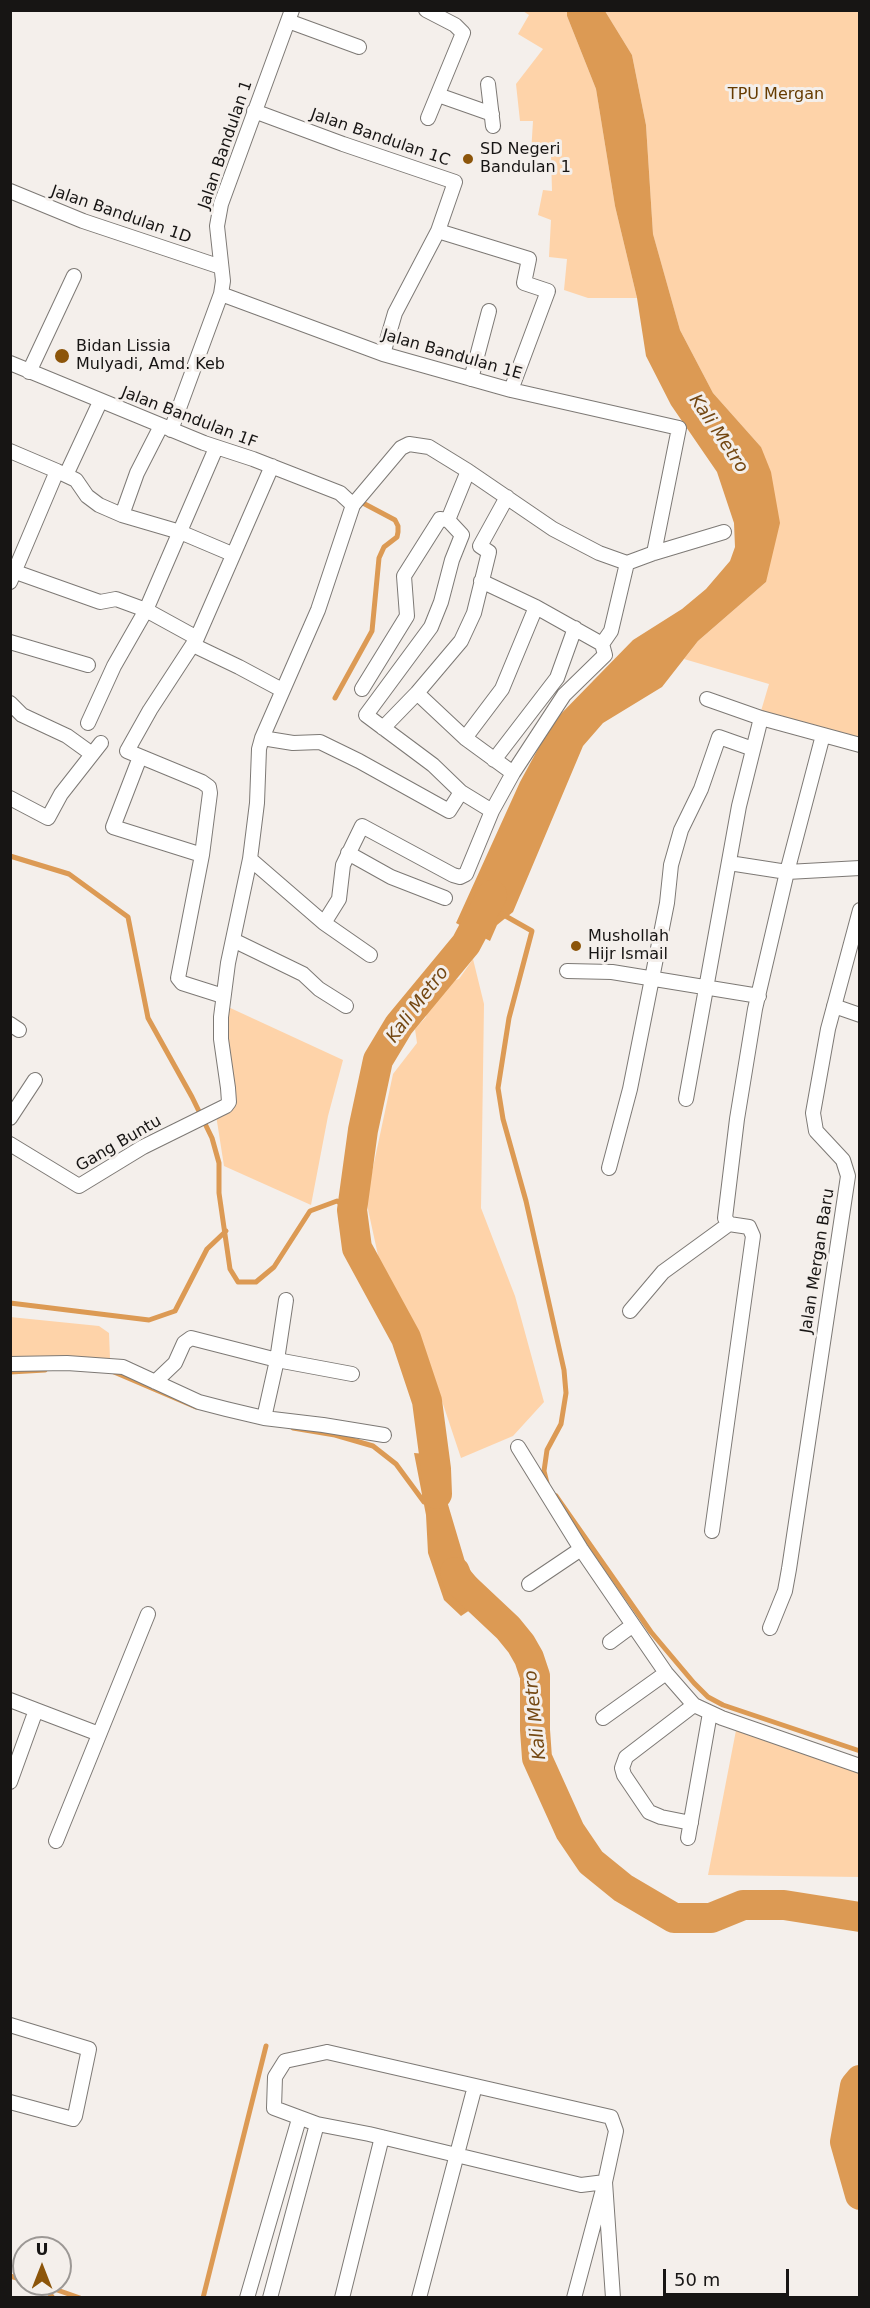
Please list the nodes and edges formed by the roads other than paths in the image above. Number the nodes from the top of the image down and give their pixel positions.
1 (426, 10) edge
2 (290, 16) edge
3 (359, 47) dead end
4 (488, 84) dead end
5 (438, 95) junction
6 (254, 111) junction
7 (428, 118) dead end
8 (12, 196) edge
9 (438, 231) junction
10 (221, 267) junction
11 (74, 276) dead end
12 (221, 294) junction
13 (489, 311) dead end
14 (382, 354) junction
15 (10, 363) edge
16 (29, 372) junction
17 (471, 379) junction
18 (511, 390) junction
19 (100, 402) junction
20 (166, 428) junction
21 (216, 448) junction
22 (12, 456) edge
23 (272, 466) junction
24 (468, 471) junction
25 (61, 473) junction
26 (507, 497) junction
27 (353, 505) junction
28 (122, 515) junction
29 (448, 520) junction
30 (180, 532) junction
31 (724, 532) dead end
32 (654, 553) junction
33 (232, 554) junction
34 (627, 563) junction
35 (12, 574) edge
36 (482, 581) junction
37 (536, 607) junction
38 (146, 610) junction
39 (575, 628) junction
40 (10, 642) edge
41 (195, 642) junction
42 (602, 644) junction
43 (88, 665) dead end
44 (362, 689) dead end
45 (282, 690) junction
46 (417, 693) junction
47 (707, 699) dead end
48 (10, 703) edge
49 (761, 718) junction
50 (88, 723) dead end
51 (383, 728) junction
52 (823, 735) junction
53 (262, 738) junction
54 (465, 738) junction
55 (860, 745) edge
56 (753, 749) junction
57 (140, 757) junction
58 (494, 760) junction
59 (513, 773) junction
60 (461, 792) junction
61 (10, 798) edge
62 (492, 811) junction
63 (348, 853) junction
64 (202, 855) junction
65 (250, 859) junction
66 (729, 863) junction
67 (860, 868) edge
68 (787, 872) junction
69 (445, 898) dead end
70 (860, 910) edge
71 (324, 923) junction
72 (233, 940) junction
73 (856, 943) edge
74 (370, 955) dead end
75 (567, 971) dead end
76 (652, 978) junction
77 (707, 986) junction
78 (223, 996) junction
79 (759, 996) junction
80 (346, 1006) dead end
81 (834, 1006) junction
82 (860, 1015) edge
83 (35, 1080) dead end
84 (686, 1099) dead end
85 (10, 1118) edge
86 (10, 1144) edge
87 (609, 1168) dead end
88 (729, 1224) junction
89 (286, 1300) dead end
90 (630, 1311) dead end
91 (277, 1360) junction
92 (10, 1364) edge
93 (352, 1374) dead end
94 (155, 1382) junction
95 (264, 1418) junction
96 (384, 1435) dead end
97 (518, 1447) dead end
98 (712, 1531) dead end
99 (581, 1548) junction
100 (529, 1584) dead end
101 (148, 1614) dead end
102 (633, 1625) junction
103 (770, 1629) dead end
104 (610, 1642) dead end
105 (666, 1673) junction
106 (10, 1700) edge
107 (694, 1705) junction
108 (36, 1710) junction
109 (710, 1713) junction
110 (603, 1718) dead end
111 (99, 1734) junction
112 (860, 1766) edge
113 (10, 1782) edge
114 (691, 1823) junction
115 (688, 1838) dead end
116 (56, 1840) dead end
117 (10, 2025) edge
118 (475, 2085) junction
119 (10, 2102) edge
120 (299, 2119) junction
121 (317, 2124) junction
122 (382, 2137) junction
123 (457, 2156) junction
124 (605, 2182) junction
125 (271, 2211) junction
126 (292, 2215) junction
127 (247, 2298) edge
128 (270, 2298) edge
129 (342, 2298) edge
130 (419, 2298) edge
131 (574, 2298) edge
132 (613, 2298) edge

1 - 5 street
2 - 3 street
2 - 6 street, Jalan Bandulan 1
4 - 5 street
5 - 7 street
6 - 9 street, Jalan Bandulan 1C
6 - 10 street, Jalan Bandulan 1
8 - 10 street, Jalan Bandulan 1D
9 - 14 street, Jalan Bandulan 1C
9 - 18 street
10 - 12 street, Jalan Bandulan 1
11 - 16 street
12 - 14 street, Jalan Bandulan 1E
12 - 20 street, Jalan Bandulan 1
13 - 17 street
14 - 17 street, Jalan Bandulan 1E
15 - 16 street, Jalan Bandulan 1F
16 - 19 street, Jalan Bandulan 1F
17 - 18 street, Jalan Bandulan 1E
18 - 32 street, Jalan Bandulan 1E
19 - 20 street, Jalan Bandulan 1F
19 - 25 street
20 - 21 street, Jalan Bandulan 1F
20 - 28 street, Jalan Bandulan 1
21 - 23 street, Jalan Bandulan 1F
21 - 30 street
22 - 25 street
23 - 27 street, Jalan Bandulan 1F
23 - 33 street
24 - 26 street
24 - 27 street
24 - 29 street
25 - 28 street
25 - 35 street
26 - 34 street
26 - 36 street
27 - 45 street
28 - 30 street
29 - 44 street
29 - 51 street
30 - 33 street
30 - 38 street
31 - 32 street
32 - 34 street
33 - 41 street
34 - 42 street
35 - 38 street
36 - 37 street
36 - 46 street
37 - 39 street
37 - 54 street
38 - 41 street
38 - 50 street
39 - 42 street
39 - 58 street
40 - 43 street
41 - 45 street
41 - 57 street
42 - 59 street
45 - 53 street
46 - 51 street
46 - 54 street
47 - 49 street
48 - 61 street
49 - 52 street
49 - 56 street
51 - 60 street
52 - 55 street
52 - 68 street
53 - 60 street
53 - 65 street
54 - 58 street
56 - 66 street
56 - 76 street
57 - 64 street
57 - 64 street
58 - 59 street
59 - 62 street
60 - 62 street
62 - 63 street
63 - 69 street
63 - 71 street
64 - 78 street
65 - 71 street
65 - 72 street
66 - 68 street
66 - 77 street
67 - 68 street
68 - 79 street
70 - 73 street, Jalan Mergan Baru
71 - 74 street
72 - 78 street
72 - 80 street
73 - 81 street, Jalan Mergan Baru
75 - 76 street
76 - 77 street
76 - 87 street
77 - 79 street
77 - 84 street
78 - 86 street, Gang Buntu
79 - 88 street
81 - 82 street
81 - 103 street, Jalan Mergan Baru
83 - 85 street
88 - 90 street
88 - 98 street
89 - 91 street
91 - 93 street
91 - 94 street
91 - 95 street
92 - 94 street
94 - 95 street
95 - 96 street
97 - 99 street
99 - 100 street
99 - 102 street
101 - 111 street
102 - 104 street
102 - 105 street
105 - 107 street
105 - 110 street
106 - 108 street
107 - 109 street
107 - 114 street
108 - 111 street
108 - 113 street
109 - 112 street
109 - 114 street
111 - 116 street
114 - 115 street
117 - 119 street
118 - 120 street
118 - 123 street
118 - 124 street
120 - 121 street
120 - 125 street
121 - 122 street
121 - 126 street
122 - 123 street
122 - 129 street
123 - 124 street
123 - 130 street
124 - 131 street
124 - 132 street
125 - 126 street
125 - 127 street
126 - 128 street

